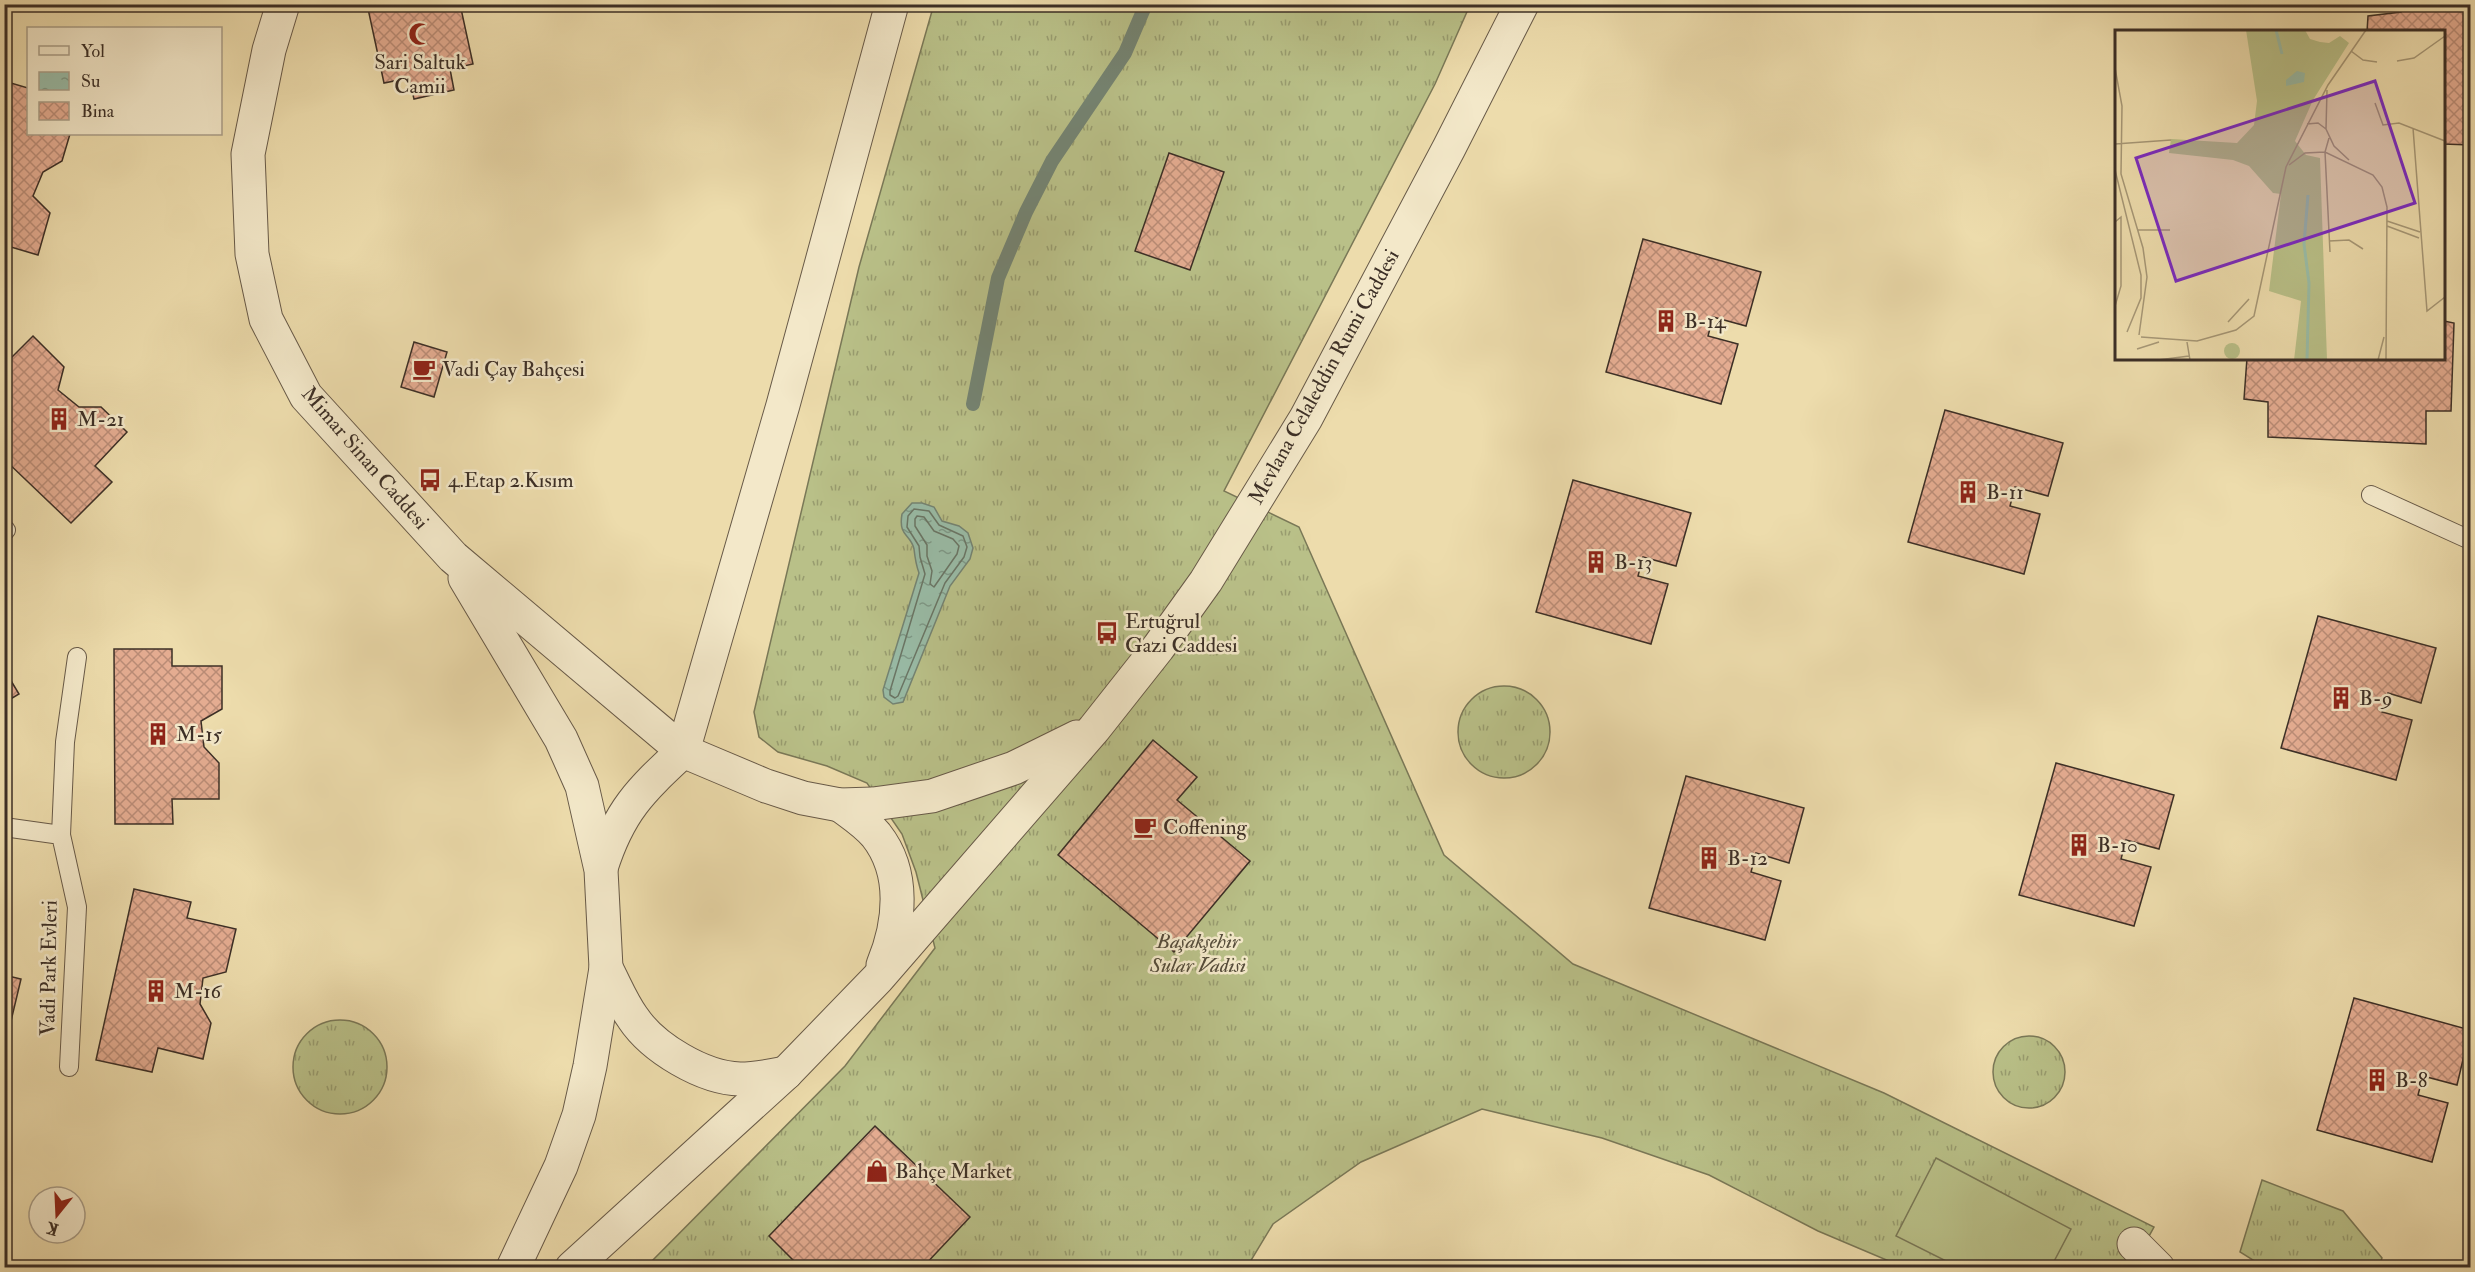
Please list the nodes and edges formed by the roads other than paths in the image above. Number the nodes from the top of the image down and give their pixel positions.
1 (283, 4) edge
2 (892, 4) edge
3 (1522, 4) edge
4 (2371, 495) dead end
5 (2470, 540) edge
6 (453, 557) junction
7 (77, 657) dead end
8 (1094, 729) junction
9 (683, 751) junction
10 (840, 805) junction
11 (4, 827) edge
12 (61, 835) junction
13 (601, 870) junction
14 (606, 968) junction
15 (878, 978) junction
16 (69, 1067) dead end
17 (786, 1073) junction
18 (2134, 1244) dead end
19 (513, 1268) edge
20 (572, 1268) edge
21 (2158, 1268) edge

1 - 6 street, Mimar Sinan Caddesi
2 - 9 street
3 - 8 street, Mevlana Celaleddin Rumi Caddesi
4 - 5 lane
6 - 9 street
6 - 13 street
7 - 12 lane, Vadi Park Evleri
8 - 10 street
8 - 15 street, Mevlana Celaleddin Rumi Caddesi
9 - 10 street
9 - 13 street
10 - 15 street
11 - 12 lane
12 - 16 lane, Vadi Park Evleri
13 - 14 street
14 - 17 street
14 - 19 street
15 - 17 street, Mevlana Celaleddin Rumi Caddesi
17 - 20 street, Mevlana Celaleddin Rumi Caddesi
18 - 21 street

